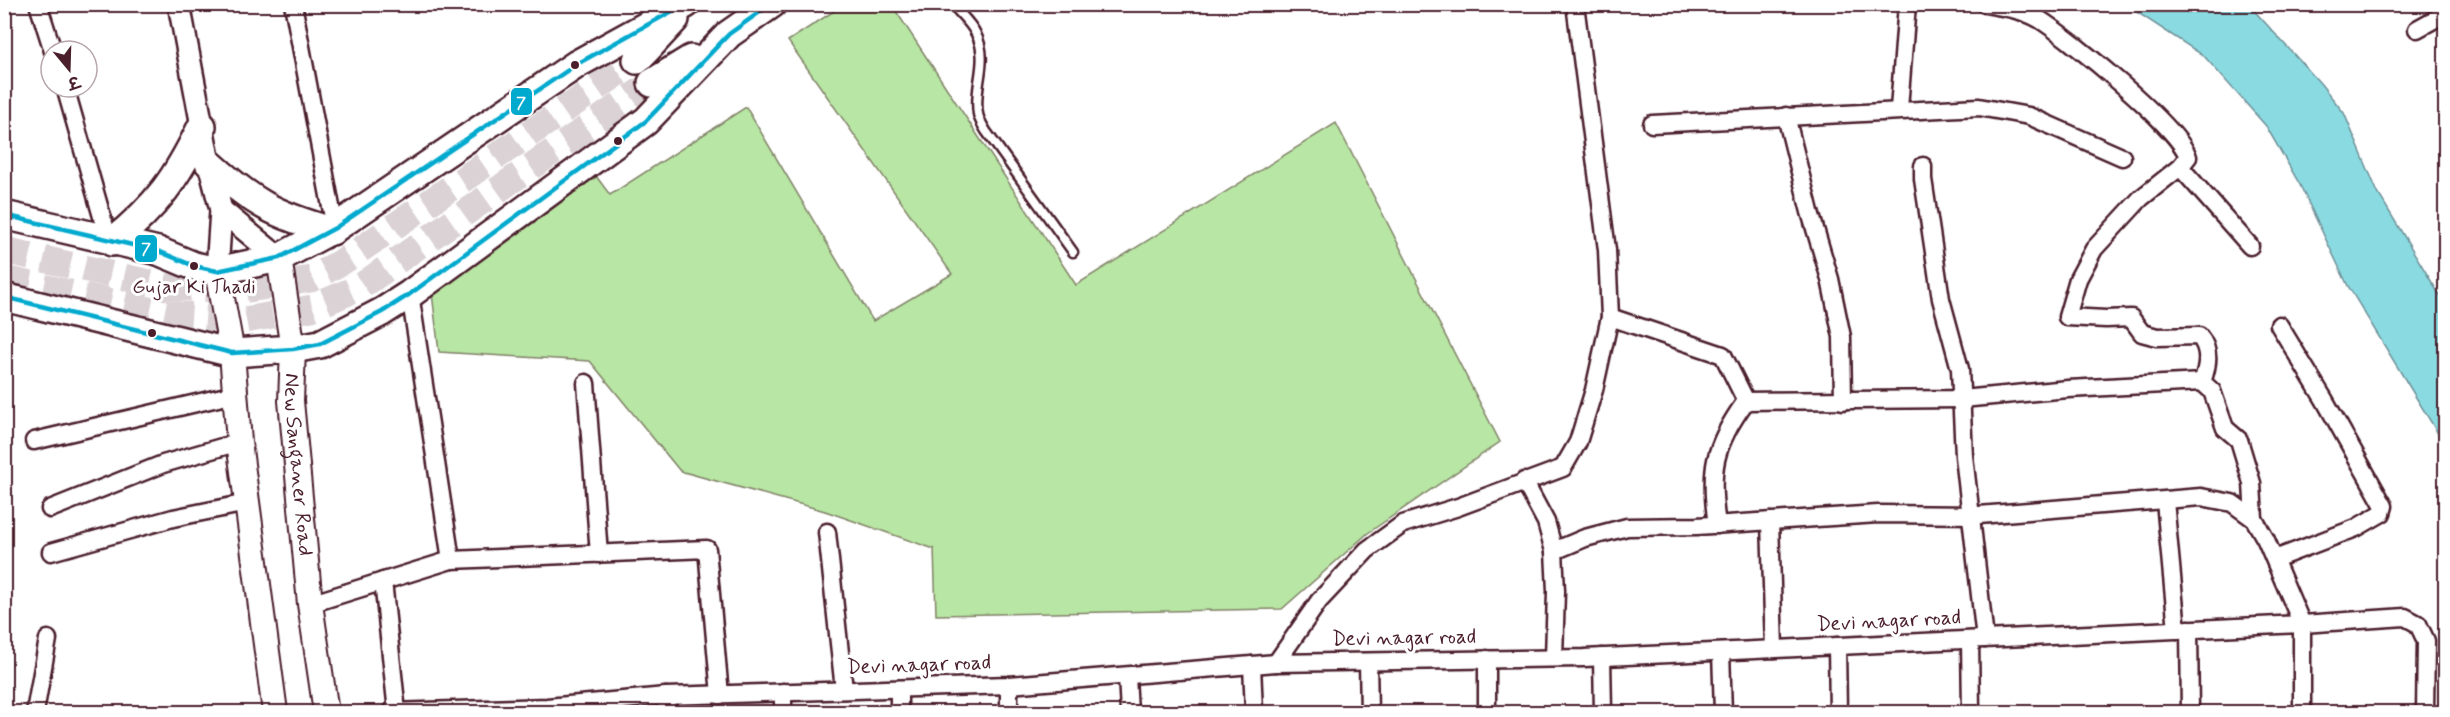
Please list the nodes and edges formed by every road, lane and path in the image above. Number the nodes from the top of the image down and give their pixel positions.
1 (38, 4) edge
2 (179, 4) edge
3 (293, 4) edge
4 (687, 4) edge
5 (772, 4) edge
6 (952, 4) edge
7 (1575, 4) edge
8 (1907, 4) edge
9 (1985, 4) edge
10 (2445, 13) edge
11 (2417, 28) dead end
12 (729, 34) junction
13 (49, 39) edge
14 (637, 60) tunnel mouth
15 (652, 83) tunnel mouth
16 (69, 99) edge
17 (1899, 109) junction
18 (1786, 116) junction
19 (1652, 124) dead end
20 (202, 126) junction
21 (2122, 157) dead end
22 (209, 164) junction
23 (1923, 166) dead end
24 (2180, 168) junction
25 (221, 210) junction
26 (4, 215) edge
27 (333, 229) junction
28 (110, 241) junction
29 (2250, 246) dead end
30 (1073, 252) dead end
31 (279, 258) junction
32 (217, 271) junction
33 (410, 294) junction
34 (4, 297) edge
35 (1610, 317) junction
36 (2279, 325) dead end
37 (293, 350) junction
38 (232, 353) junction
39 (2202, 382) junction
40 (586, 383) dead end
41 (235, 394) junction
42 (1962, 399) junction
43 (1746, 401) junction
44 (1843, 401) junction
45 (34, 441) dead end
46 (238, 442) junction
47 (1524, 481) junction
48 (2165, 501) junction
49 (247, 503) junction
50 (50, 509) dead end
51 (1972, 515) junction
52 (2254, 519) junction
53 (1770, 521) junction
54 (1717, 525) junction
55 (827, 532) dead end
56 (1554, 551) junction
57 (51, 552) dead end
58 (599, 554) junction
59 (2275, 559) junction
60 (451, 560) junction
61 (383, 581) junction
62 (310, 604) junction
63 (2302, 624) junction
64 (2183, 630) junction
65 (48, 639) dead end
66 (1977, 640) junction
67 (1837, 646) junction
68 (1774, 649) junction
69 (1721, 651) junction
70 (1602, 657) junction
71 (1554, 658) junction
72 (1487, 659) junction
73 (1368, 662) junction
74 (1276, 663) junction
75 (1252, 665) junction
76 (1126, 676) junction
77 (1009, 685) junction
78 (899, 689) junction
79 (844, 690) junction
80 (783, 692) junction
81 (720, 695) junction
82 (666, 704) edge
83 (547, 710) edge
84 (36, 712) edge
85 (275, 712) edge
86 (326, 712) edge
87 (391, 712) edge
88 (397, 712) edge
89 (783, 712) edge
90 (899, 712) edge
91 (1010, 712) edge
92 (1129, 712) edge
93 (1254, 712) edge
94 (1369, 712) edge
95 (1487, 712) edge
96 (1603, 712) edge
97 (1723, 712) edge
98 (1839, 712) edge
99 (1971, 712) edge
100 (2190, 712) edge
101 (2302, 712) edge
102 (2425, 712) edge

1 - 13 street
2 - 20 street
3 - 27 street
4 - 14 main road
4 - 27 main road
5 - 12 main road
6 - 30 lane
7 - 35 street
8 - 17 street
9 - 24 street
10 - 11 street
12 - 15 main road
12 - 33 main road
16 - 28 street
17 - 18 street
17 - 21 street
18 - 19 street
18 - 44 street
20 - 22 street
20 - 28 main road
22 - 25 street
22 - 27 main road
23 - 42 street
24 - 29 street
24 - 39 street
25 - 31 street
25 - 32 street
26 - 28 main road
27 - 31 main road
28 - 32 main road
31 - 32 main road
31 - 37 main road, New Sanganer Road
32 - 38 main road
33 - 37 main road
33 - 60 street
34 - 38 main road
35 - 43 street
35 - 47 street
36 - 59 street
37 - 38 main road
37 - 62 main road, New Sanganer Road
38 - 41 main road
39 - 42 street
39 - 52 street
40 - 58 street
41 - 45 street
41 - 46 main road
42 - 44 street
42 - 51 street
43 - 44 street
43 - 54 street
46 - 49 main road
46 - 50 street
47 - 56 street
47 - 74 street
48 - 51 street
48 - 52 street
48 - 64 street
49 - 57 street
49 - 85 main road
51 - 53 street
51 - 66 street
52 - 59 street
53 - 54 street
53 - 68 street
54 - 56 street
55 - 79 street
56 - 71 street
58 - 60 street
58 - 81 street
59 - 63 street
60 - 61 street
61 - 62 street
61 - 88 street
62 - 86 main road, New Sanganer Road
63 - 64 street, Devi nagar road
63 - 101 street
63 - 102 street, Devi nagar road
64 - 66 street, Devi nagar road
64 - 100 street
65 - 84 street
66 - 67 street, Devi nagar road
66 - 99 street
67 - 68 street, Devi nagar road
67 - 98 street
68 - 69 street, Devi nagar road
69 - 70 street, Devi nagar road
69 - 97 street
70 - 71 street, Devi nagar road
70 - 96 street
71 - 72 street, Devi nagar road
72 - 73 street, Devi nagar road
72 - 95 street
73 - 74 street, Devi nagar road
73 - 94 street
74 - 75 street, Devi nagar road
75 - 76 street, Devi nagar road
75 - 93 street
76 - 77 street, Devi nagar road
76 - 92 street
77 - 78 street, Devi nagar road
77 - 91 street
78 - 79 street, Devi nagar road
78 - 90 street
79 - 80 street, Devi nagar road
80 - 81 street, Devi nagar road
80 - 89 street
81 - 82 street, Devi nagar road
82 - 83 street, Devi nagar road
83 - 88 street, Devi nagar road
87 - 88 street, Devi nagar road

